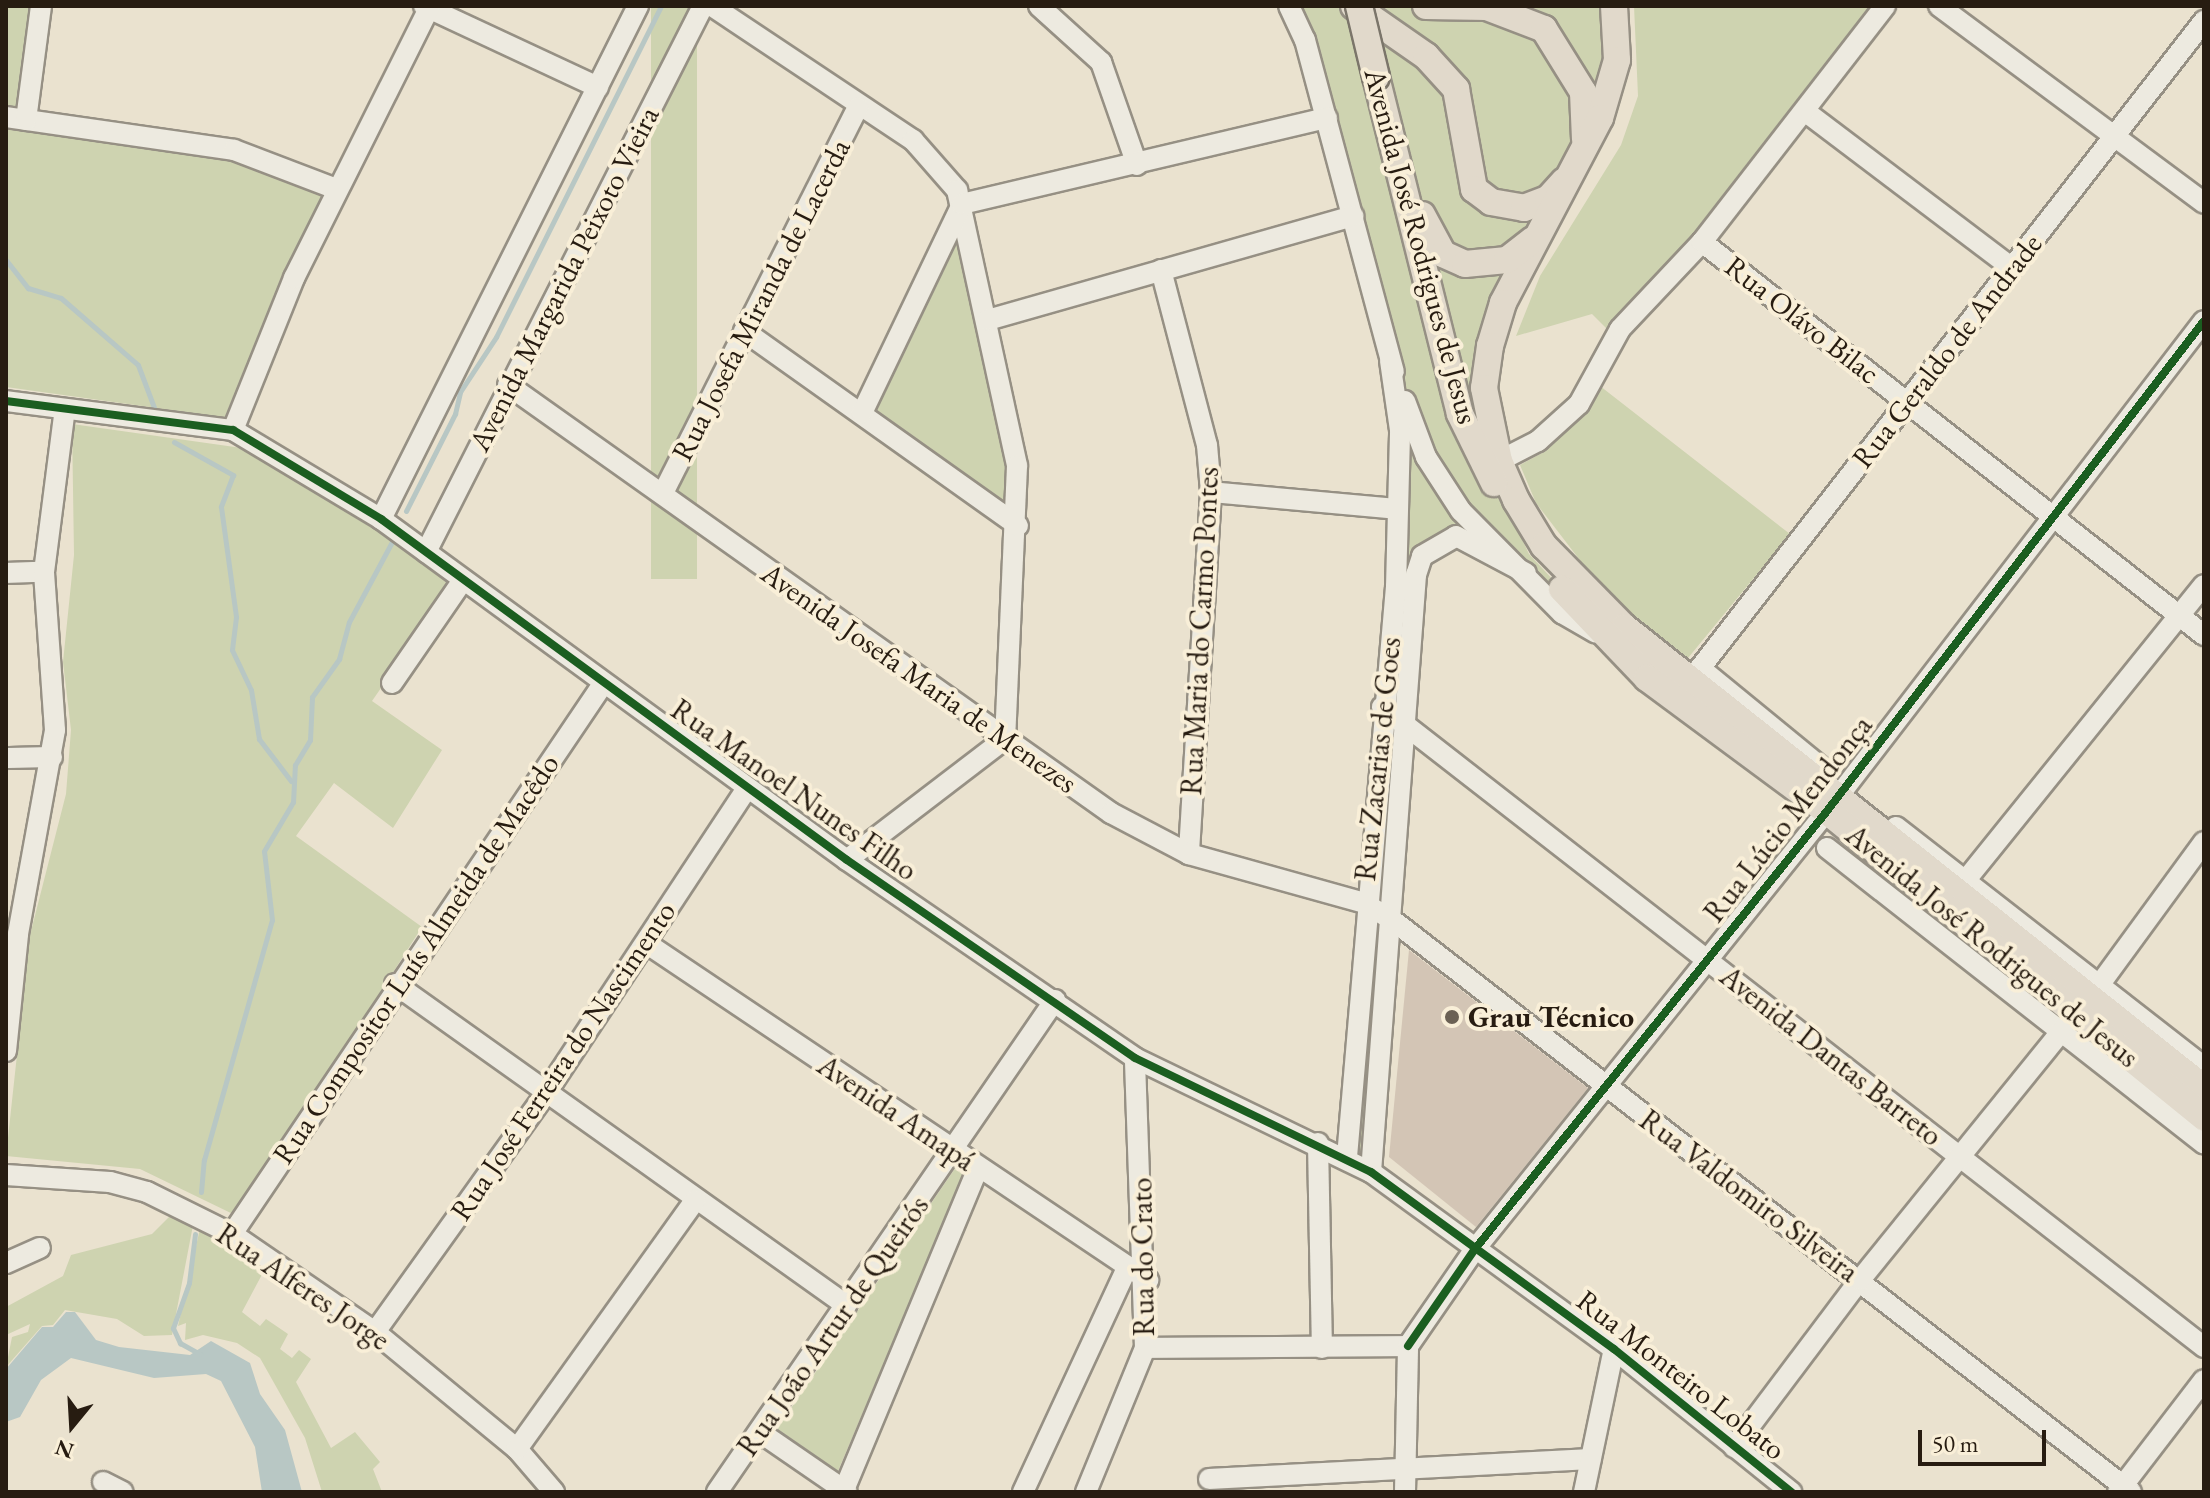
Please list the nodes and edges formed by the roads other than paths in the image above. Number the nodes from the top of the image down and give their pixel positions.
1 (41, 6) edge
2 (638, 6) edge
3 (703, 6) edge
4 (712, 6) edge
5 (1039, 6) edge
6 (1289, 6) edge
7 (1356, 6) edge
8 (1426, 6) edge
9 (1614, 6) edge
10 (1885, 6) edge
11 (1939, 6) edge
12 (428, 7) edge
13 (2204, 21) edge
14 (598, 87) junction
15 (858, 107) junction
16 (1806, 112) junction
17 (1327, 118) junction
18 (16, 119) edge
19 (2112, 136) junction
20 (1582, 159) junction
21 (1137, 165) junction
22 (1404, 185) junction
23 (336, 189) junction
24 (2204, 203) edge
25 (962, 204) junction
26 (1354, 216) junction
27 (1548, 223) junction
28 (1702, 242) junction
29 (2012, 268) junction
30 (1161, 270) junction
31 (988, 320) junction
32 (2204, 321) edge
33 (744, 331) junction
34 (1390, 361) junction
35 (508, 385) junction
36 (6, 401) edge
37 (1907, 401) junction
38 (65, 409) junction
39 (862, 413) junction
40 (233, 430) junction
41 (1499, 461) junction
42 (1211, 492) junction
43 (663, 493) junction
44 (1397, 509) junction
45 (2049, 516) junction
46 (381, 519) junction
47 (1018, 526) junction
48 (426, 552) junction
49 (44, 572) junction
50 (6, 573) edge
51 (1526, 573) junction
52 (463, 580) junction
53 (2204, 585) edge
54 (2179, 617) junction
55 (2204, 635) edge
56 (1610, 641) junction
57 (1695, 675) junction
58 (392, 683) dead end
59 (603, 684) junction
60 (1382, 707) junction
61 (1407, 723) junction
62 (1005, 739) junction
63 (52, 757) junction
64 (6, 758) edge
65 (747, 788) junction
66 (1837, 797) junction
67 (2204, 842) edge
68 (1827, 848) dead end
69 (1189, 854) junction
70 (847, 860) junction
71 (1965, 881) junction
72 (1364, 903) junction
73 (1391, 919) junction
74 (12, 934) edge
75 (646, 943) junction
76 (1708, 959) junction
77 (395, 984) junction
78 (1055, 1000) junction
79 (2081, 1006) junction
80 (6, 1051) edge
81 (1135, 1058) junction
82 (2204, 1067) edge
83 (1607, 1088) junction
84 (2204, 1088) edge
85 (546, 1093) junction
86 (2204, 1117) edge
87 (1318, 1143) junction
88 (2204, 1144) edge
89 (955, 1153) junction
90 (1958, 1156) junction
91 (1347, 1157) junction
92 (978, 1168) junction
93 (1371, 1172) junction
94 (6, 1175) edge
95 (695, 1200) junction
96 (232, 1234) junction
97 (40, 1248) dead end
98 (1475, 1249) junction
99 (6, 1263) edge
100 (1126, 1270) junction
101 (1148, 1280) junction
102 (1860, 1280) junction
103 (846, 1305) junction
104 (375, 1332) junction
105 (1408, 1346) junction
106 (2204, 1347) edge
107 (1145, 1348) junction
108 (1322, 1348) junction
109 (1614, 1349) junction
110 (2204, 1380) edge
111 (761, 1433) junction
112 (1734, 1447) junction
113 (517, 1449) junction
114 (1590, 1459) junction
115 (1407, 1467) junction
116 (1209, 1479) dead end
117 (103, 1482) dead end
118 (1766, 1483) edge
119 (2124, 1490) edge
120 (846, 1491) edge
121 (123, 1492) edge
122 (554, 1492) edge
123 (717, 1492) edge
124 (1023, 1492) edge
125 (1086, 1492) edge
126 (1405, 1492) edge
127 (1584, 1492) edge
128 (1791, 1492) edge

1 - 18 street
2 - 14 street, Avenida Margarida Peixoto Vieira
3 - 35 street, Avenida Margarida Peixoto Vieira
4 - 15 street
5 - 21 street
6 - 17 street
7 - 20 main road
7 - 22 main road, Avenida José Rodrigues de Jesus, bridge
8 - 20 main road
9 - 20 main road, Avenida José Rodrigues de Jesus
10 - 16 street
11 - 19 street
12 - 14 street
12 - 23 street
13 - 19 street, Rua Geraldo de Andrade
14 - 46 street, Avenida Margarida Peixoto Vieira
15 - 25 street
15 - 33 street, Rua Josefa Miranda de Lacerda
16 - 28 street
16 - 29 street
17 - 21 street
17 - 26 street
18 - 23 street
19 - 24 street
19 - 29 street, Rua Geraldo de Andrade
20 - 27 main road, Avenida José Rodrigues de Jesus
21 - 25 street
22 - 27 main road
22 - 56 main road, Avenida José Rodrigues de Jesus
23 - 40 street
25 - 31 street
25 - 39 street
26 - 30 street
26 - 34 street
27 - 41 main road, Avenida José Rodrigues de Jesus
28 - 37 street, Rua Olávo Bilac
28 - 41 street
29 - 37 street, Rua Geraldo de Andrade
30 - 31 street
30 - 42 street, Rua Maria do Carmo Pontes
31 - 47 street
32 - 45 street, Rua Lúcio Mendonça
33 - 39 street
33 - 43 street, Rua Josefa Miranda de Lacerda
34 - 44 street, Rua Zacarias de Goes
34 - 51 street
35 - 43 street, Avenida Josefa Maria de Menezes
35 - 48 street, Avenida Margarida Peixoto Vieira
36 - 38 street
37 - 45 street, Rua Olávo Bilac
37 - 57 street, Rua Geraldo de Andrade
38 - 40 street
38 - 49 street
39 - 47 street
40 - 46 street, Rua Manoel Nunes Filho
41 - 57 main road, Avenida José Rodrigues de Jesus
42 - 44 street
42 - 69 street, Rua Maria do Carmo Pontes
43 - 62 street, Avenida Josefa Maria de Menezes
44 - 60 street, Rua Zacarias de Goes
45 - 54 street, Rua Olávo Bilac
45 - 66 street, Rua Lúcio Mendonça
46 - 48 street, Rua Manoel Nunes Filho
47 - 62 street
48 - 52 street, Rua Manoel Nunes Filho
49 - 50 street
49 - 63 street
51 - 56 street
51 - 61 street, Rua Zacarias de Goes
52 - 58 street
52 - 59 street, Rua Manoel Nunes Filho
53 - 54 street
54 - 55 street, Rua Olávo Bilac
54 - 71 street
56 - 66 main road, Avenida José Rodrigues de Jesus
57 - 66 main road, Avenida José Rodrigues de Jesus
59 - 65 street, Rua Manoel Nunes Filho
59 - 77 street, Rua Compositor Luís Almeida de Macêdo
60 - 61 street, Avenida Dantas Barreto
60 - 72 street, Rua Zacarias de Goes
61 - 73 street, Rua Zacarias de Goes
61 - 76 street, Avenida Dantas Barreto
62 - 69 street, Avenida Josefa Maria de Menezes
62 - 70 street
63 - 64 street
63 - 74 street
65 - 70 street, Rua Manoel Nunes Filho
65 - 75 street, Rua José Ferreira do Nascimento
66 - 71 street, Avenida José Rodrigues de Jesus
66 - 76 street, Rua Lúcio Mendonça
66 - 79 main road, Avenida José Rodrigues de Jesus
67 - 79 street
68 - 79 street, Avenida José Rodrigues de Jesus
69 - 72 street, Avenida Josefa Maria de Menezes
70 - 78 street, Rua Manoel Nunes Filho
71 - 79 street, Avenida José Rodrigues de Jesus
72 - 73 street, Rua Valdomiro Silveira
72 - 91 street, Rua Zacarias de Goes
73 - 83 street, Rua Valdomiro Silveira
73 - 93 street, Rua Zacarias de Goes
74 - 80 street
75 - 85 street, Rua José Ferreira do Nascimento
75 - 89 street, Avenida Amapá
76 - 83 street, Rua Lúcio Mendonça
76 - 90 street, Avenida Dantas Barreto
77 - 85 street
77 - 96 street, Rua Compositor Luís Almeida de Macêdo
78 - 81 street, Rua Manoel Nunes Filho
78 - 89 street, Rua João Artur de Queirós
79 - 82 street, Avenida José Rodrigues de Jesus
79 - 84 main road, Avenida José Rodrigues de Jesus
79 - 86 main road, Avenida José Rodrigues de Jesus
79 - 88 street
79 - 90 street
81 - 87 street, Rua Manoel Nunes Filho
81 - 101 street, Rua do Crato
83 - 98 street, Rua Lúcio Mendonça
83 - 102 street, Rua Valdomiro Silveira
85 - 95 street
85 - 104 street, Rua José Ferreira do Nascimento
87 - 91 street, Rua Manoel Nunes Filho
87 - 108 street
89 - 92 street, Avenida Amapá
89 - 103 street, Rua João Artur de Queirós
90 - 102 street
90 - 106 street, Avenida Dantas Barreto
91 - 93 street, Rua Monteiro Lobato
92 - 100 street, Avenida Amapá
92 - 120 street
93 - 98 street, Rua Monteiro Lobato
94 - 96 street, Rua Alferes Jorge
95 - 103 street
95 - 113 street
96 - 104 street, Rua Alferes Jorge
97 - 99 street
98 - 105 street, Rua Lúcio Mendonça
98 - 109 street, Rua Monteiro Lobato
100 - 101 street, Avenida Amapá
100 - 124 street
101 - 107 street, Rua do Crato
102 - 112 street
102 - 119 street, Rua Valdomiro Silveira
103 - 111 street, Rua João Artur de Queirós
104 - 113 street, Rua Alferes Jorge
105 - 108 street
105 - 115 street
107 - 108 street
107 - 125 street, Rua do Crato
109 - 112 street, Rua Monteiro Lobato
109 - 114 street
110 - 119 street
111 - 120 street
111 - 123 street, Rua João Artur de Queirós
112 - 118 street, Rua Monteiro Lobato
113 - 122 street, Rua Alferes Jorge
114 - 115 street
114 - 127 street
115 - 116 street
115 - 126 street
117 - 121 street
118 - 128 street, Rua Monteiro Lobato

